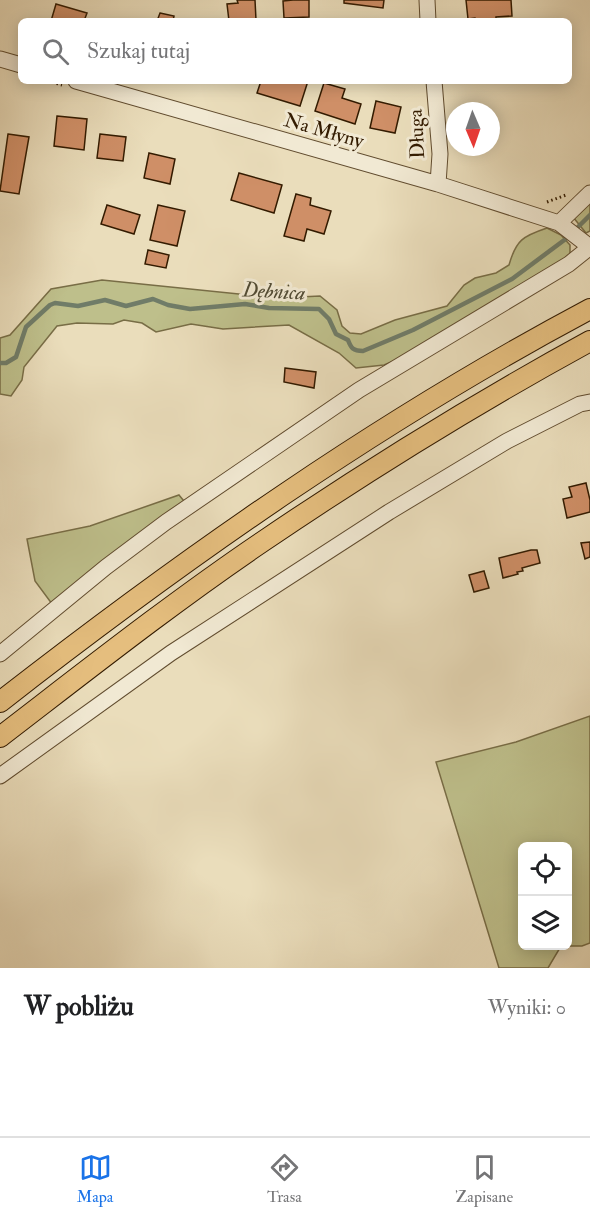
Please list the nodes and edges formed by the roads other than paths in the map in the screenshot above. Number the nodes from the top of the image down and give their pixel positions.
1 (427, 0) edge
2 (428, 18) edge
3 (0, 59) edge
4 (18, 64) edge
5 (87, 84) edge
6 (434, 84) edge
7 (438, 184) junction
8 (590, 194) edge
9 (559, 223) junction
10 (590, 247) edge
11 (590, 309) edge
12 (590, 341) edge
13 (590, 402) edge
14 (0, 654) edge
15 (0, 702) edge
16 (0, 737) edge
17 (0, 776) edge

1 - 2 street
3 - 4 street
5 - 7 street, Na Młyny
6 - 7 street, Długa
7 - 9 street, Na Młyny
8 - 9 street
9 - 10 street, Na Młyny
10 - 14 street
11 - 15 main road
12 - 16 main road
13 - 17 street

